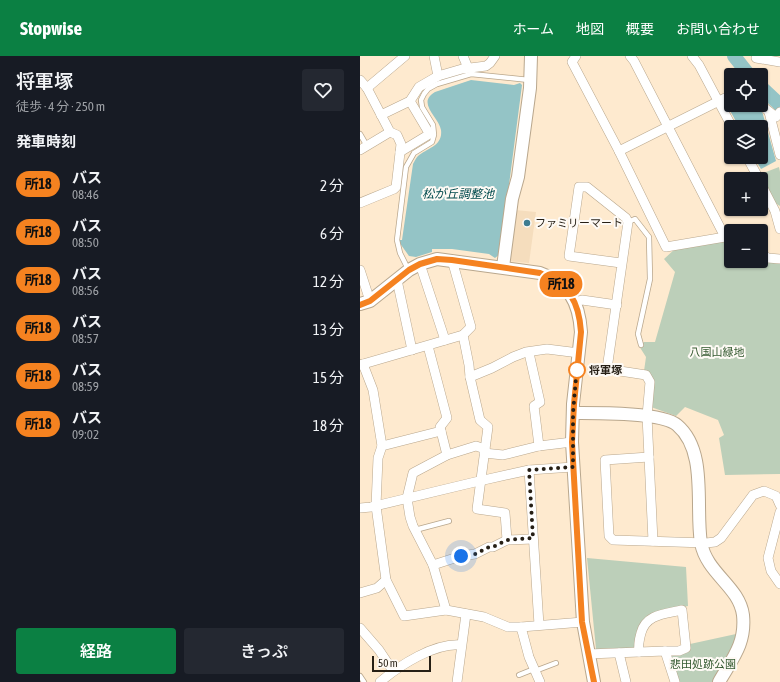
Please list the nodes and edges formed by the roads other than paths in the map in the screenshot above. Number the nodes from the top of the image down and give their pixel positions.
1 (405, 56) edge
2 (434, 56) edge
3 (463, 56) edge
4 (495, 56) edge
5 (530, 56) edge
6 (535, 56) edge
7 (576, 56) edge
8 (630, 56) edge
9 (692, 56) edge
10 (756, 58) dead end
11 (780, 62) edge
12 (468, 68) junction
13 (438, 76) junction
14 (360, 80) edge
15 (531, 80) junction
16 (367, 88) junction
17 (724, 98) edge
18 (410, 100) junction
19 (719, 101) junction
20 (768, 109) edge
21 (381, 115) junction
22 (777, 115) edge
23 (728, 120) edge
24 (668, 126) junction
25 (390, 132) junction
26 (360, 134) edge
27 (364, 148) edge
28 (619, 151) junction
29 (400, 152) junction
30 (780, 155) edge
31 (768, 195) edge
32 (360, 203) edge
33 (778, 210) edge
34 (628, 222) junction
35 (780, 229) edge
36 (724, 231) edge
37 (724, 239) edge
38 (768, 258) edge
39 (780, 259) edge
40 (452, 260) junction
41 (622, 263) junction
42 (414, 267) junction
43 (503, 267) junction
44 (360, 270) edge
45 (397, 280) junction
46 (574, 302) junction
47 (365, 303) edge
48 (616, 305) junction
49 (463, 336) junction
50 (445, 340) junction
51 (641, 345) dead end
52 (428, 346) junction
53 (412, 350) junction
54 (529, 352) junction
55 (579, 353) junction
56 (361, 364) edge
57 (470, 377) junction
58 (573, 413) junction
59 (647, 416) junction
60 (440, 431) junction
61 (572, 442) junction
62 (382, 446) junction
63 (539, 446) junction
64 (485, 451) junction
65 (447, 455) junction
66 (649, 457) junction
67 (573, 467) junction
68 (529, 470) junction
69 (481, 480) junction
70 (407, 498) junction
71 (780, 505) edge
72 (376, 506) junction
73 (360, 508) edge
74 (780, 512) edge
75 (449, 521) dead end
76 (415, 530) junction
77 (533, 538) junction
78 (507, 540) junction
79 (653, 541) junction
80 (701, 543) junction
81 (433, 565) junction
82 (386, 580) junction
83 (780, 584) edge
84 (360, 593) edge
85 (446, 610) junction
86 (466, 614) junction
87 (582, 622) junction
88 (539, 625) junction
89 (521, 627) junction
90 (360, 628) edge
91 (461, 645) junction
92 (639, 652) junction
93 (665, 652) junction
94 (619, 653) junction
95 (588, 654) junction
96 (556, 663) dead end
97 (535, 670) junction
98 (393, 671) junction
99 (519, 675) dead end
100 (360, 676) edge
101 (364, 682) edge
102 (380, 682) edge
103 (457, 682) edge
104 (540, 682) edge
105 (594, 682) edge
106 (626, 682) edge
107 (675, 682) edge
108 (719, 682) edge

1 - 16 street
2 - 13 street
3 - 12 street
4 - 12 street
5 - 15 street
6 - 15 lane
7 - 28 street
8 - 24 street
9 - 19 street
10 - 11 street
12 - 13 street
13 - 18 street
14 - 16 street
15 - 42 lane
15 - 43 street
16 - 21 street
17 - 19 street
18 - 21 street
18 - 29 street
19 - 23 street
19 - 24 street
20 - 22 street
21 - 25 street
22 - 30 street
24 - 28 street
24 - 36 street
25 - 27 street
25 - 29 street
26 - 27 lane
28 - 37 street
29 - 32 street
31 - 33 street
33 - 35 street
34 - 41 street
34 - 41 street
34 - 51 lane
38 - 39 street
40 - 42 street
40 - 43 street
40 - 49 street
41 - 48 street
42 - 45 street
42 - 50 street
43 - 46 street
44 - 47 street
45 - 47 street
45 - 53 street
46 - 48 street
46 - 55 street
48 - 59 street
49 - 50 street
49 - 57 street
50 - 52 street
52 - 53 street
52 - 60 street
53 - 56 street
54 - 55 street
54 - 57 street
54 - 63 street
55 - 58 street
56 - 62 street
57 - 64 street
58 - 59 street
58 - 61 street
59 - 66 street
59 - 80 street
60 - 62 street
60 - 65 street
61 - 63 street
61 - 67 street
62 - 72 street
63 - 64 street
64 - 65 street
64 - 69 street
65 - 70 street
66 - 79 street
66 - 79 street
67 - 68 street
67 - 87 street
68 - 69 street
68 - 77 street
69 - 70 street
69 - 78 street
70 - 72 street
70 - 76 street
71 - 80 street
72 - 73 street
72 - 82 street
74 - 83 street
75 - 76 lane
76 - 81 street
77 - 78 street
77 - 88 street
78 - 81 street
79 - 80 street
80 - 108 street
81 - 85 street
82 - 84 street
82 - 85 street
85 - 86 street
86 - 89 street
86 - 91 street
87 - 88 street
87 - 95 street
88 - 89 street
89 - 97 street
90 - 98 street
91 - 98 street
91 - 103 street
92 - 93 street
92 - 93 street
92 - 94 street
93 - 107 street
94 - 95 street
94 - 106 street
95 - 105 street
96 - 97 lane
97 - 99 lane
97 - 104 street
98 - 102 street
100 - 101 lane

